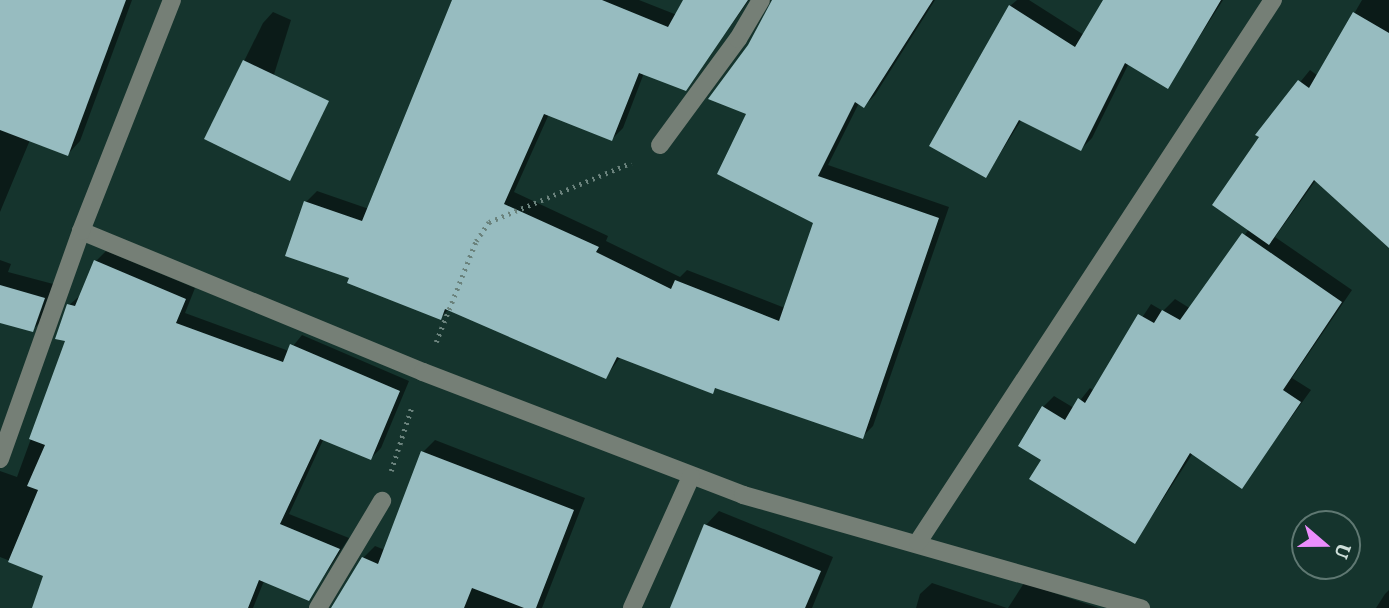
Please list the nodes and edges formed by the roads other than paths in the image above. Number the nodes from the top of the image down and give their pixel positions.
1 (172, 0) edge
2 (761, 0) edge
3 (1273, 0) edge
4 (660, 145) road end
5 (81, 231) junction
6 (0, 459) edge
7 (691, 477) junction
8 (382, 501) road end
9 (918, 542) junction
10 (318, 608) edge
11 (632, 608) edge
12 (1141, 608) edge

1 - 5 street
2 - 4 street
3 - 9 street
5 - 6 street
5 - 7 street
7 - 9 street
7 - 11 street
8 - 10 street
9 - 12 street

